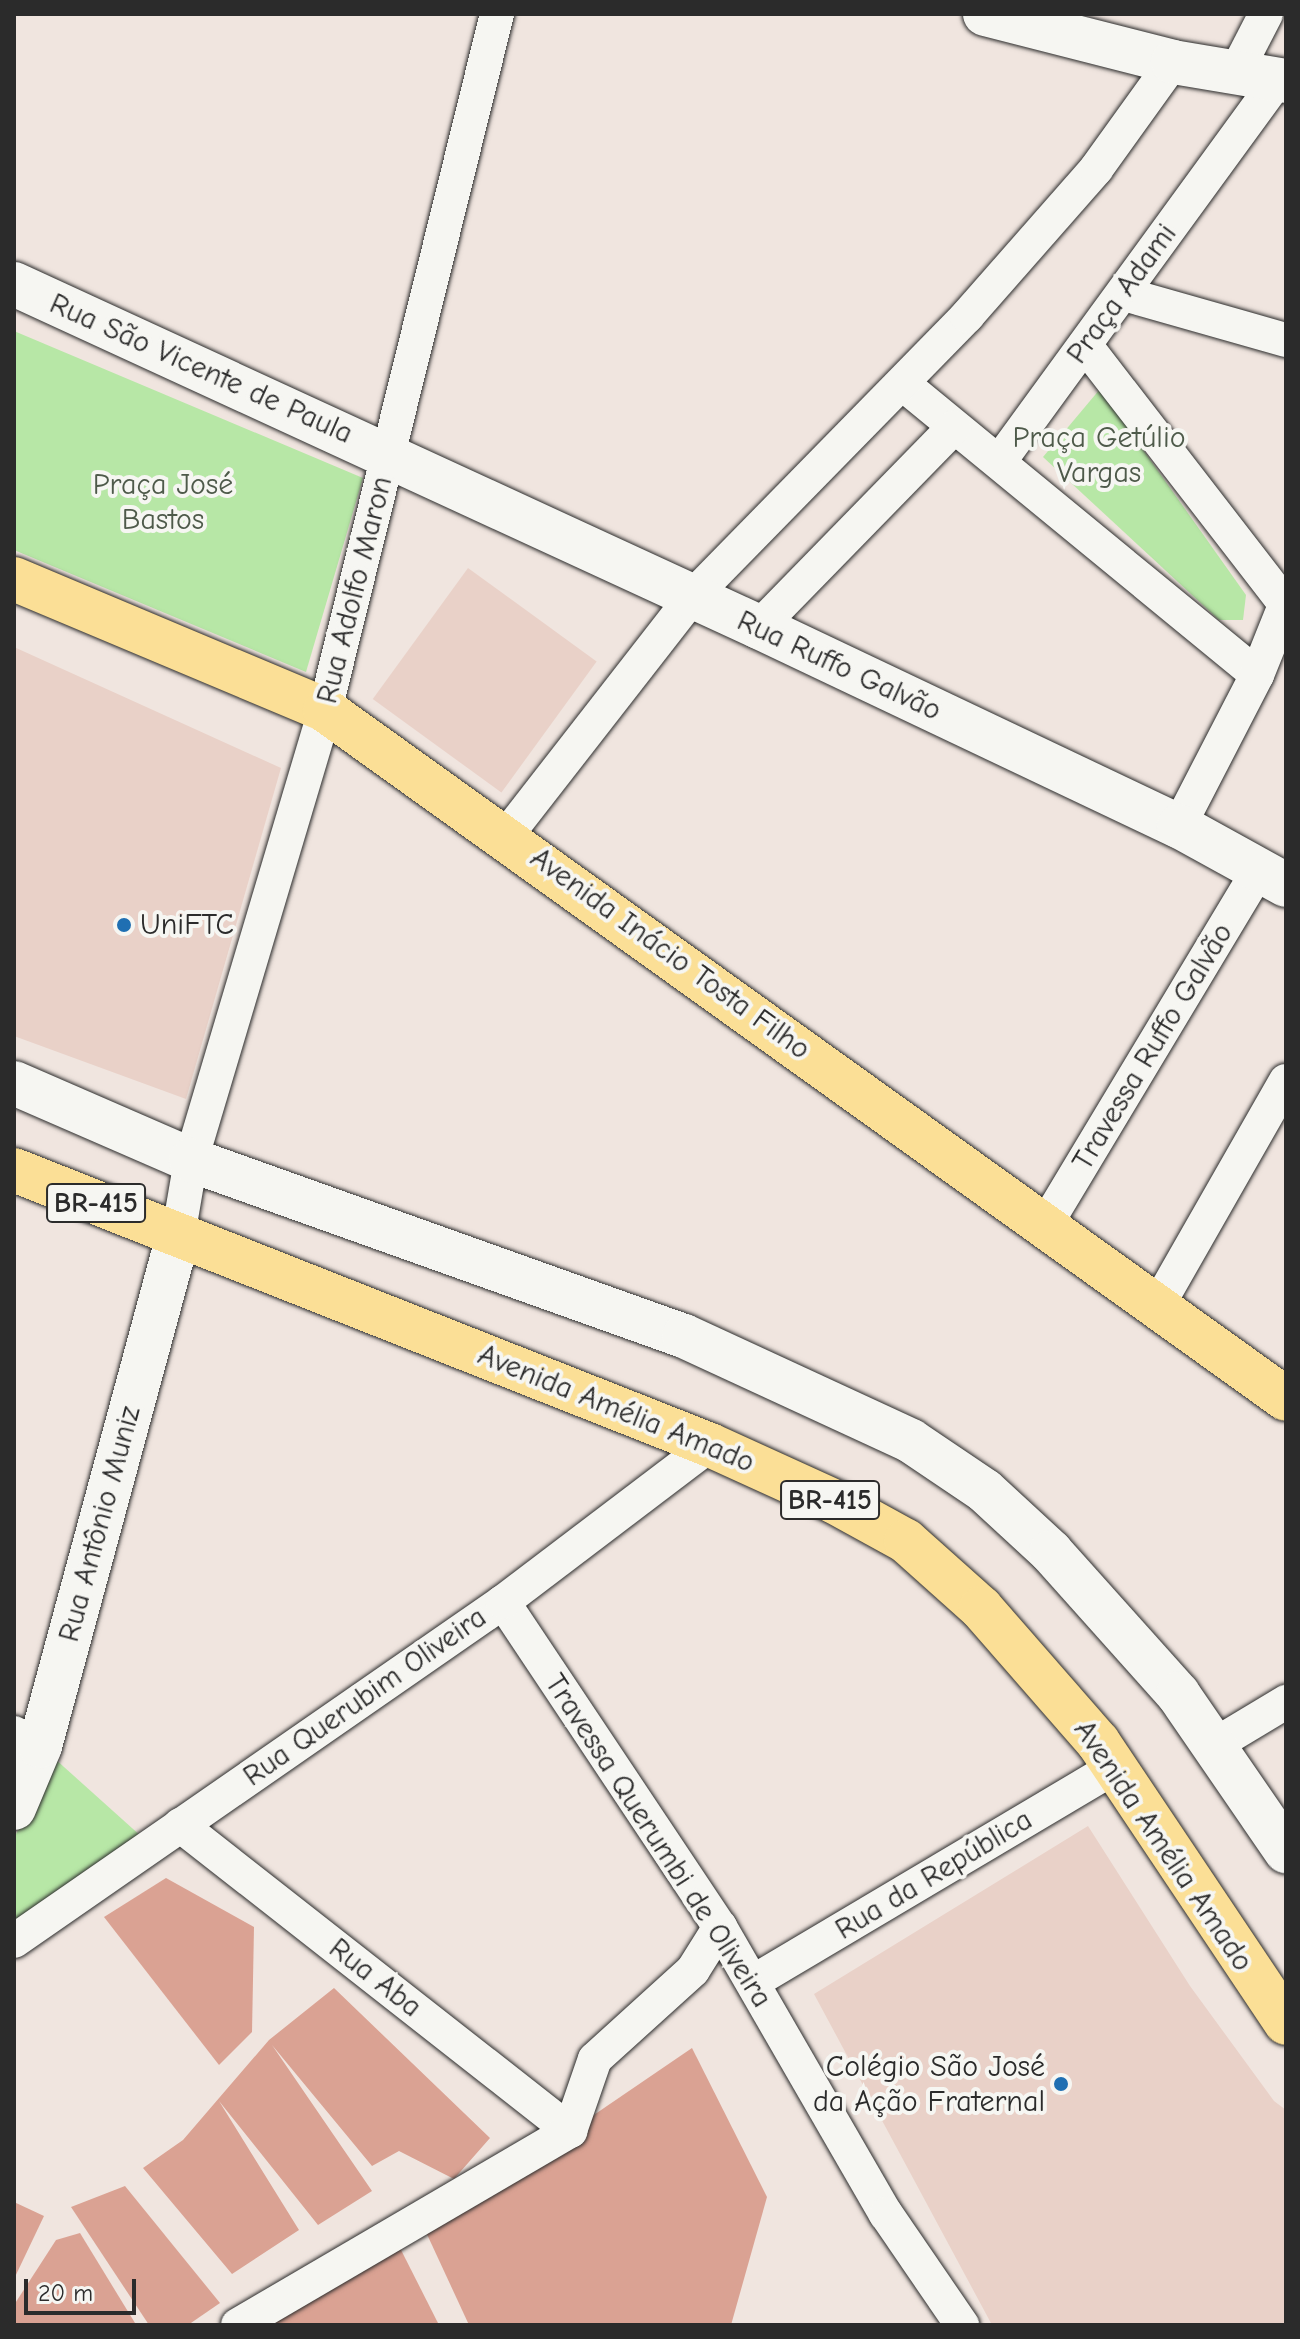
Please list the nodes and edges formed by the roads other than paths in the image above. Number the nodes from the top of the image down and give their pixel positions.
1 (497, 14) edge
2 (985, 14) edge
3 (1266, 14) edge
4 (1173, 62) junction
5 (1266, 77) edge
6 (14, 284) edge
7 (1124, 294) junction
8 (1286, 340) edge
9 (1085, 345) junction
10 (903, 384) junction
11 (954, 427) junction
12 (388, 454) junction
13 (999, 462) junction
14 (14, 579) edge
15 (691, 598) junction
16 (1286, 604) edge
17 (759, 627) junction
18 (1257, 675) junction
19 (325, 710) junction
20 (1179, 826) junction
21 (506, 836) junction
22 (1272, 877) edge
23 (1286, 1081) edge
24 (14, 1083) edge
25 (191, 1160) junction
26 (14, 1170) edge
27 (1046, 1224) junction
28 (178, 1236) junction
29 (1158, 1305) junction
30 (1286, 1399) edge
31 (710, 1445) junction
32 (503, 1602) junction
33 (1286, 1702) edge
34 (27, 1739) edge
35 (1216, 1744) junction
36 (1115, 1767) junction
37 (14, 1808) edge
38 (180, 1825) junction
39 (1286, 1851) edge
40 (720, 1927) junction
41 (14, 1941) edge
42 (753, 1982) junction
43 (1269, 1986) edge
44 (1286, 2023) edge
45 (570, 2131) junction
46 (250, 2322) edge
47 (962, 2325) edge

1 - 12 street, Rua Adolfo Maron
2 - 4 street
3 - 5 street, Praça Adami
4 - 5 street
4 - 10 street
5 - 7 street, Praça Adami
6 - 12 street, Rua São Vicente de Paula
7 - 8 street
7 - 9 street, Praça Adami
9 - 13 street, Praça Adami
9 - 16 street
10 - 11 street
10 - 15 street
11 - 13 street
11 - 17 street
12 - 15 street, Rua Ruffo Galvão
12 - 19 street, Rua Adolfo Maron
13 - 18 street
14 - 19 main road, Avenida Inácio Tosta Filho
15 - 17 street, Rua Ruffo Galvão
15 - 21 street
16 - 18 street
17 - 20 street, Rua Ruffo Galvão
18 - 20 street
19 - 21 main road, Avenida Inácio Tosta Filho
19 - 25 street, Rua Adolfo Maron
20 - 22 street, Rua Ruffo Galvão
21 - 27 main road, Avenida Inácio Tosta Filho
22 - 27 street, Travessa Ruffo Galvão
23 - 29 street
24 - 25 street, BR-415
25 - 28 street, Rua Adolfo Maron
25 - 35 street, BR-415
26 - 28 main road, Avenida Amélia Amado / BR-415
27 - 29 main road, Avenida Inácio Tosta Filho
28 - 31 main road, Avenida Amélia Amado / BR-415
28 - 34 street, Rua Antônio Muniz
29 - 30 main road, Avenida Inácio Tosta Filho
31 - 32 street, Rua Querubim Oliveira
31 - 36 main road, Avenida Amélia Amado / BR-415
32 - 38 street, Rua Querubim Oliveira
32 - 40 street, Travessa Querumbi de Oliveira
33 - 35 street
34 - 37 street, Rua Antônio Muniz
35 - 39 street, BR-415
36 - 42 street, Rua da República
36 - 43 main road, Avenida Amélia Amado / BR-415
38 - 41 street, Rua Querubim Oliveira
38 - 45 street, Rua Aba
40 - 42 street, Travessa Querumbi de Oliveira
40 - 45 street
42 - 47 street, Travessa Querumbi de Oliveira
43 - 44 main road, Avenida Amélia Amado / BR-415
45 - 46 street

